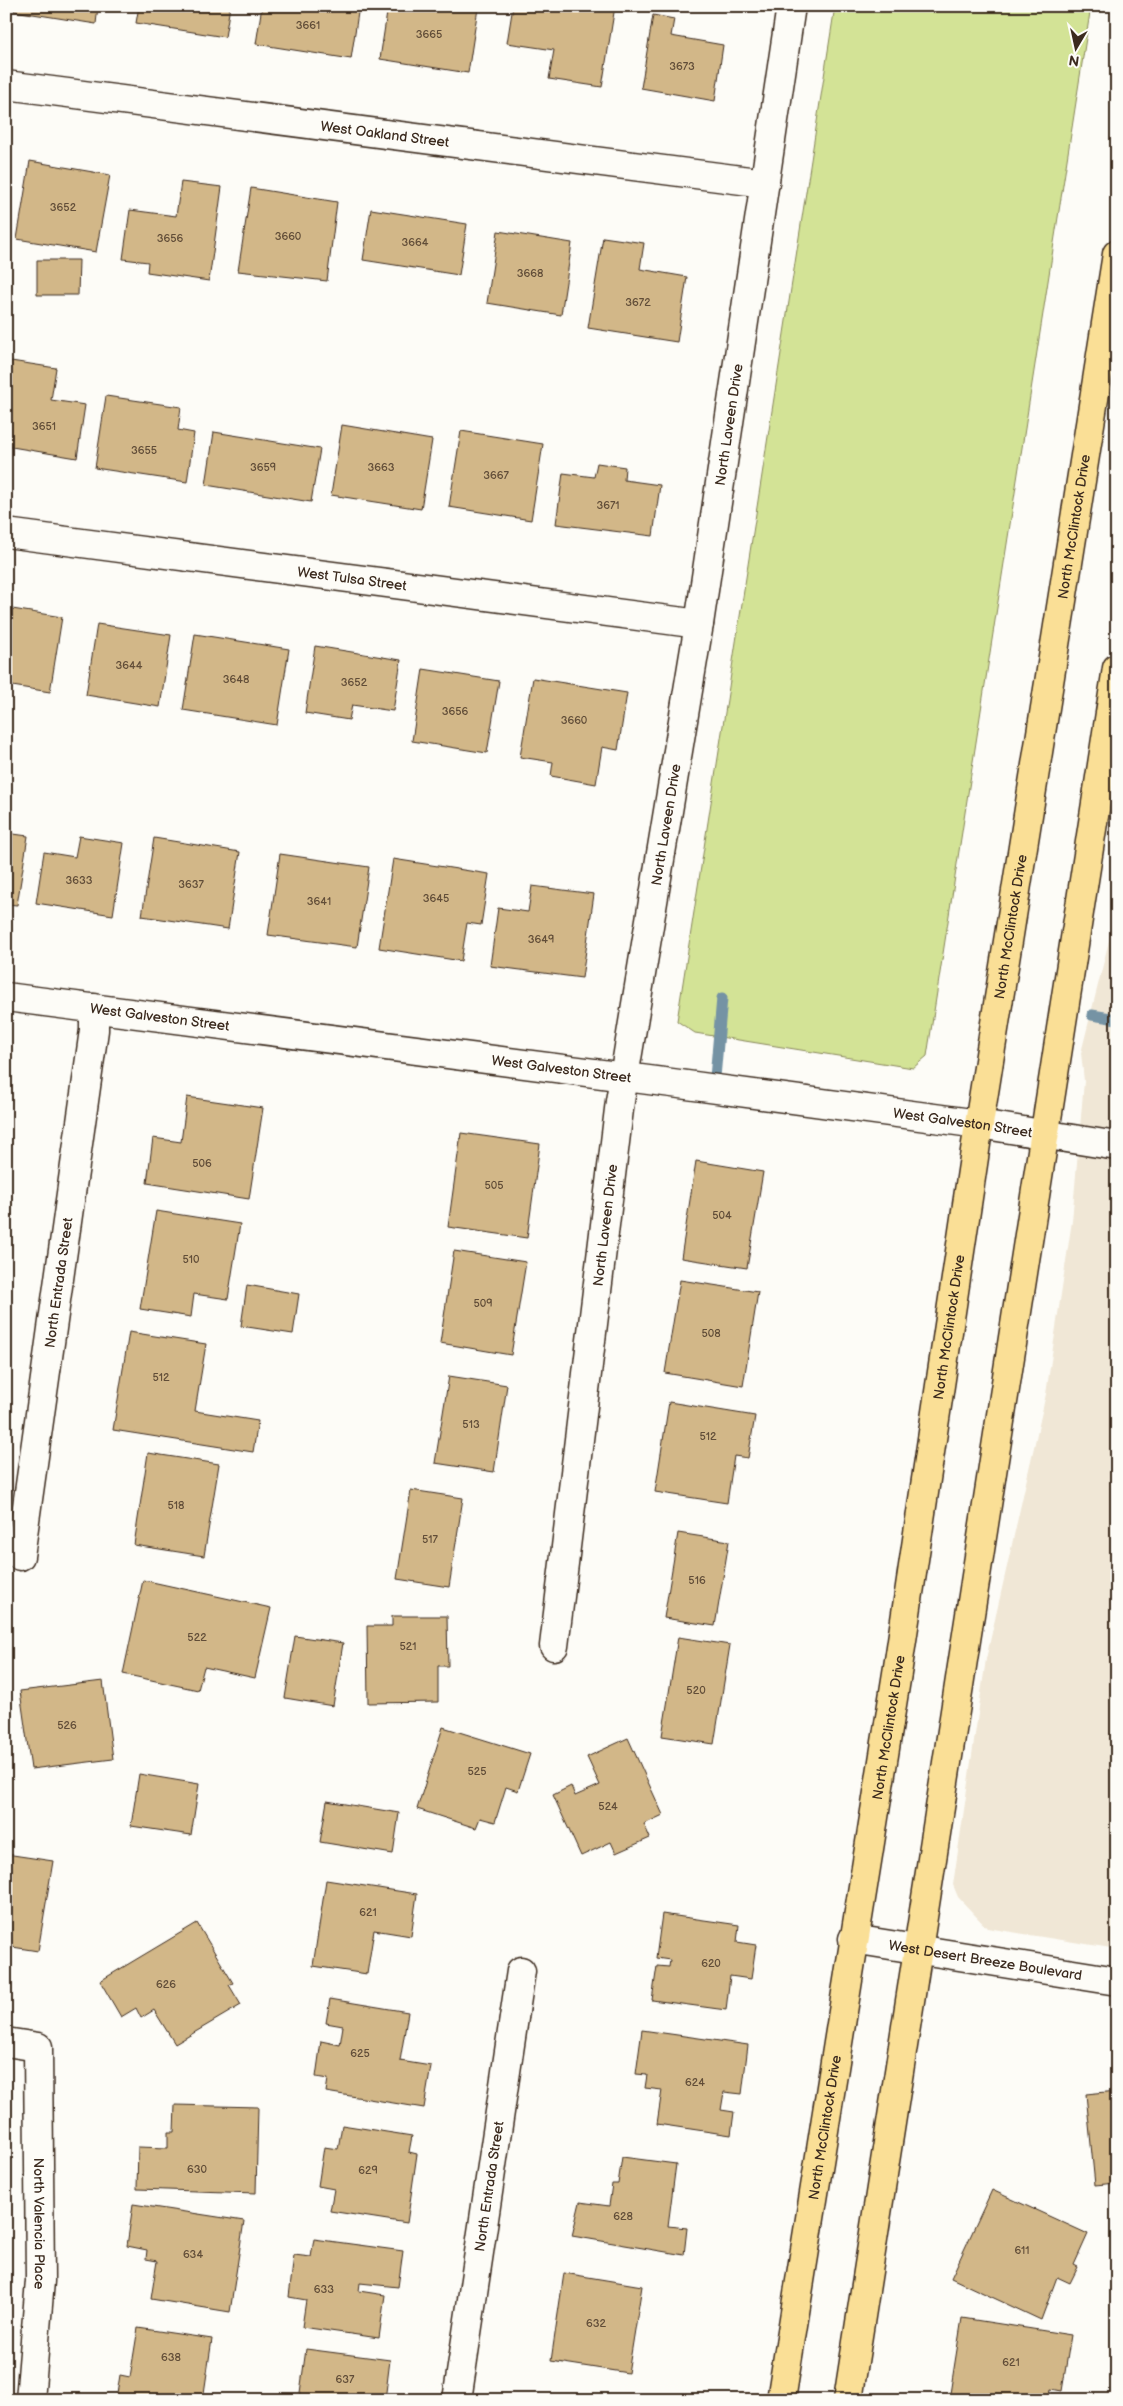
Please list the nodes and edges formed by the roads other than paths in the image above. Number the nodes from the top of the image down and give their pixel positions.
1 (791, 6) edge
2 (6, 85) edge
3 (765, 183) junction
4 (1117, 254) edge
5 (6, 533) edge
6 (698, 624) junction
7 (1117, 668) edge
8 (6, 997) edge
9 (94, 1008) junction
10 (625, 1076) junction
11 (979, 1124) junction
12 (1043, 1135) junction
13 (1117, 1146) edge
14 (20, 1556) dead end
15 (554, 1646) dead end
16 (853, 1939) junction
17 (921, 1950) junction
18 (521, 1971) dead end
19 (1117, 1981) edge
20 (6, 2042) edge
21 (30, 2400) edge
22 (457, 2400) edge
23 (781, 2400) edge
24 (848, 2400) edge

1 - 3 street, North Laveen Drive
2 - 3 street, West Oakland Street
3 - 6 street, North Laveen Drive
4 - 11 main road, North McClintock Drive
5 - 6 street, West Tulsa Street
6 - 10 street, North Laveen Drive
7 - 12 main road
8 - 9 street, West Galveston Street
9 - 10 street, West Galveston Street
9 - 14 street, North Entrada Street
10 - 11 street, West Galveston Street
10 - 15 street, North Laveen Drive
11 - 12 street, West Galveston Street
11 - 16 main road, North McClintock Drive
12 - 13 street, West Galveston Street
12 - 17 main road
16 - 17 street, West Desert Breeze Boulevard
16 - 23 main road, North McClintock Drive
17 - 19 street, West Desert Breeze Boulevard
17 - 24 main road
18 - 22 street, North Entrada Street
20 - 21 street, North Valencia Place

